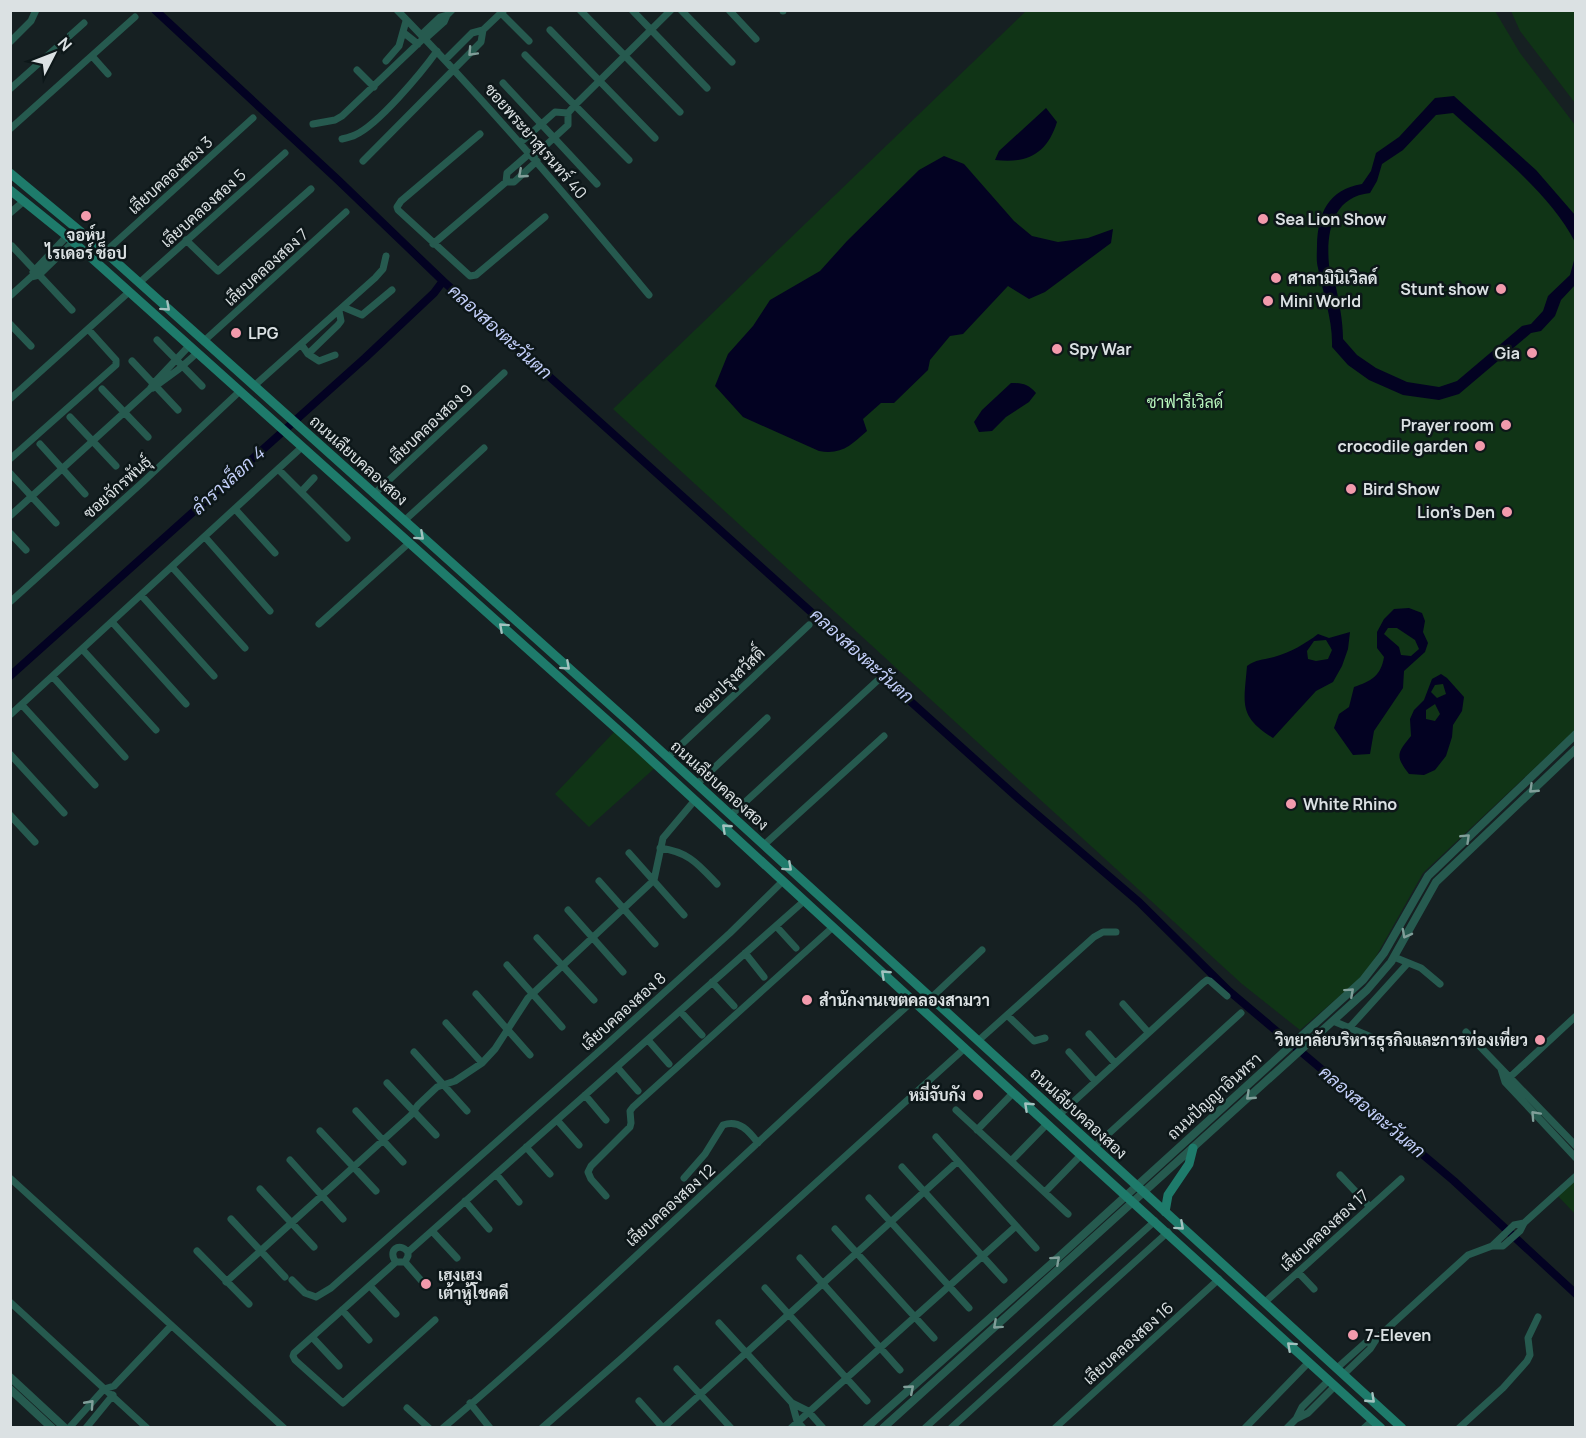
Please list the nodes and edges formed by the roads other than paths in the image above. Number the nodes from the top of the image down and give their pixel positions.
1 (36, 10) edge
2 (397, 10) edge
3 (580, 10) edge
4 (632, 10) edge
5 (671, 10) edge
6 (681, 10) edge
7 (729, 10) edge
8 (502, 12) edge
9 (449, 13) edge
10 (135, 17) dead end
11 (406, 21) junction
12 (84, 23) dead end
13 (483, 30) junction
14 (550, 30) dead end
15 (651, 30) junction
16 (404, 33) junction
17 (422, 39) junction
18 (756, 39) dead end
19 (529, 41) dead end
20 (10, 42) edge
21 (437, 51) junction
22 (525, 55) dead end
23 (92, 56) junction
24 (625, 56) junction
25 (445, 60) junction
26 (386, 61) dead end
27 (732, 62) dead end
28 (357, 70) dead end
29 (455, 70) junction
30 (108, 74) dead end
31 (600, 80) junction
32 (503, 83) dead end
33 (374, 87) junction
34 (707, 88) dead end
35 (10, 89) edge
36 (576, 105) junction
37 (680, 112) dead end
38 (568, 113) junction
39 (253, 118) dead end
40 (313, 124) dead end
41 (542, 124) junction
42 (10, 129) edge
43 (480, 134) dead end
44 (555, 138) junction
45 (655, 138) dead end
46 (342, 139) dead end
47 (520, 142) junction
48 (285, 153) dead end
49 (533, 157) junction
50 (629, 160) dead end
51 (363, 161) dead end
52 (10, 173) edge
53 (597, 184) dead end
54 (311, 189) dead end
55 (10, 190) edge
56 (24, 201) junction
57 (346, 212) dead end
58 (10, 213) edge
59 (545, 217) dead end
60 (70, 222) junction
61 (68, 237) junction
62 (186, 240) junction
63 (433, 244) junction
64 (12, 246) edge
65 (105, 252) junction
66 (386, 256) dead end
67 (37, 272) junction
68 (139, 283) junction
69 (392, 290) dead end
70 (129, 292) junction
71 (649, 295) dead end
72 (10, 296) edge
73 (341, 309) junction
74 (72, 310) dead end
75 (10, 324) edge
76 (88, 329) junction
77 (158, 340) dead end
78 (204, 341) junction
79 (301, 344) junction
80 (31, 346) dead end
81 (189, 346) junction
82 (197, 353) junction
83 (308, 354) junction
84 (335, 354) dead end
85 (176, 359) junction
86 (132, 361) dead end
87 (183, 366) junction
88 (504, 374) dead end
89 (154, 386) junction
90 (202, 386) dead end
91 (254, 386) junction
92 (102, 388) dead end
93 (240, 391) junction
94 (10, 399) edge
95 (178, 410) dead end
96 (124, 413) junction
97 (70, 417) dead end
98 (148, 437) dead end
99 (93, 441) junction
100 (40, 444) dead end
101 (303, 447) junction
102 (484, 448) dead end
103 (10, 459) edge
104 (116, 466) dead end
105 (63, 469) junction
106 (278, 469) junction
107 (10, 473) edge
108 (315, 478) dead end
109 (301, 492) junction
110 (85, 494) dead end
111 (374, 494) junction
112 (32, 496) junction
113 (235, 509) junction
114 (10, 516) edge
115 (404, 521) junction
116 (56, 523) dead end
117 (10, 532) edge
118 (205, 537) junction
119 (347, 538) dead end
120 (409, 543) junction
121 (26, 550) dead end
122 (275, 553) dead end
123 (172, 567) junction
124 (141, 595) junction
125 (10, 602) edge
126 (270, 611) dead end
127 (112, 622) junction
128 (319, 624) dead end
129 (808, 625) dead end
130 (245, 648) dead end
131 (82, 649) junction
132 (214, 676) dead end
133 (53, 677) junction
134 (877, 681) dead end
135 (186, 704) dead end
136 (22, 705) junction
137 (10, 715) edge
138 (768, 718) dead end
139 (156, 730) dead end
140 (1575, 734) edge
141 (884, 736) dead end
142 (1575, 749) edge
143 (10, 754) edge
144 (125, 757) dead end
145 (668, 757) junction
146 (697, 784) junction
147 (95, 785) dead end
148 (694, 800) junction
149 (64, 813) dead end
150 (10, 815) edge
151 (731, 815) junction
152 (35, 842) dead end
153 (764, 845) junction
154 (660, 848) junction
155 (629, 853) dead end
156 (654, 880) junction
157 (599, 881) dead end
158 (783, 881) junction
159 (717, 884) dead end
160 (804, 901) junction
161 (624, 909) junction
162 (568, 910) dead end
163 (684, 915) dead end
164 (776, 926) junction
165 (833, 927) junction
166 (1116, 932) dead end
167 (537, 938) dead end
168 (593, 938) junction
169 (655, 944) dead end
170 (796, 948) dead end
171 (982, 950) dead end
172 (745, 953) junction
173 (1394, 957) junction
174 (1408, 963) junction
175 (507, 965) dead end
176 (563, 965) junction
177 (623, 972) dead end
178 (764, 977) dead end
179 (712, 982) junction
180 (1440, 984) dead end
181 (532, 993) junction
182 (476, 994) dead end
183 (1227, 996) dead end
184 (931, 998) junction
185 (594, 1000) dead end
186 (914, 1001) junction
187 (1123, 1004) dead end
188 (734, 1006) dead end
189 (680, 1011) junction
190 (1241, 1013) dead end
191 (1007, 1014) junction
192 (1575, 1016) edge
193 (1333, 1021) junction
194 (446, 1023) dead end
195 (960, 1024) junction
196 (562, 1027) dead end
197 (1350, 1027) junction
198 (508, 1030) junction
199 (1148, 1032) junction
200 (1466, 1032) dead end
201 (1089, 1034) dead end
202 (702, 1035) dead end
203 (950, 1035) junction
204 (1045, 1038) dead end
205 (648, 1040) junction
206 (978, 1041) junction
207 (1381, 1041) dead end
208 (1296, 1042) junction
209 (965, 1048) junction
210 (1302, 1049) junction
211 (414, 1052) dead end
212 (1069, 1052) dead end
213 (1290, 1053) junction
214 (530, 1054) dead end
215 (1115, 1062) junction
216 (482, 1063) junction
217 (669, 1064) dead end
218 (617, 1067) junction
219 (1508, 1080) junction
220 (1095, 1081) junction
221 (387, 1083) dead end
222 (444, 1084) junction
223 (638, 1091) dead end
224 (1013, 1093) junction
225 (585, 1095) junction
226 (414, 1110) junction
227 (956, 1110) dead end
228 (356, 1111) dead end
229 (467, 1111) dead end
230 (1059, 1115) junction
231 (557, 1120) junction
232 (606, 1120) dead end
233 (1047, 1124) junction
234 (977, 1130) junction
235 (320, 1131) dead end
236 (436, 1136) dead end
237 (936, 1137) dead end
238 (382, 1140) junction
239 (758, 1143) junction
240 (579, 1145) dead end
241 (1575, 1146) edge
242 (526, 1147) junction
243 (1094, 1147) junction
244 (1193, 1148) junction
245 (1081, 1155) junction
246 (1575, 1158) edge
247 (290, 1160) dead end
248 (1011, 1161) junction
249 (403, 1162) dead end
250 (957, 1162) junction
251 (353, 1166) junction
252 (902, 1167) dead end
253 (496, 1174) junction
254 (550, 1174) dead end
255 (1340, 1175) dead end
256 (1575, 1176) edge
257 (10, 1178) edge
258 (684, 1178) dead end
259 (1401, 1179) dead end
260 (260, 1189) dead end
261 (1140, 1190) junction
262 (376, 1191) dead end
263 (924, 1191) junction
264 (1045, 1192) junction
265 (322, 1196) junction
266 (606, 1196) dead end
267 (869, 1198) dead end
268 (1130, 1199) junction
269 (465, 1201) junction
270 (519, 1202) dead end
271 (1370, 1207) junction
272 (1165, 1212) junction
273 (1068, 1214) dead end
274 (231, 1219) dead end
275 (343, 1219) dead end
276 (890, 1221) junction
277 (1155, 1221) junction
278 (291, 1223) junction
279 (1016, 1226) junction
280 (489, 1229) dead end
281 (835, 1229) dead end
282 (432, 1231) junction
283 (1168, 1232) junction
284 (314, 1247) dead end
285 (1036, 1248) dead end
286 (196, 1251) dead end
287 (261, 1251) junction
288 (408, 1252) junction
289 (856, 1252) junction
290 (984, 1256) junction
291 (457, 1258) dead end
292 (800, 1258) dead end
293 (396, 1262) junction
294 (405, 1262) junction
295 (1298, 1272) junction
296 (1219, 1279) junction
297 (1004, 1280) dead end
298 (226, 1281) junction
299 (822, 1283) junction
300 (370, 1286) junction
301 (426, 1286) dead end
302 (949, 1286) junction
303 (765, 1288) dead end
304 (1314, 1289) dead end
305 (10, 1302) edge
306 (1265, 1302) junction
307 (249, 1304) dead end
308 (969, 1308) dead end
309 (342, 1310) junction
310 (789, 1313) junction
311 (396, 1314) dead end
312 (915, 1317) junction
313 (1538, 1317) dead end
314 (435, 1320) dead end
315 (719, 1323) dead end
316 (171, 1326) junction
317 (312, 1337) junction
318 (933, 1338) dead end
319 (369, 1340) dead end
320 (881, 1347) junction
321 (745, 1353) junction
322 (1310, 1362) junction
323 (339, 1366) dead end
324 (677, 1369) dead end
325 (900, 1370) dead end
326 (1341, 1371) junction
327 (10, 1377) edge
328 (846, 1378) junction
329 (1332, 1383) junction
330 (114, 1386) junction
331 (13, 1389) edge
332 (104, 1389) junction
333 (700, 1394) junction
334 (113, 1397) junction
335 (639, 1401) dead end
336 (867, 1401) dead end
337 (470, 1403) junction
338 (792, 1403) junction
339 (407, 1408) dead end
340 (808, 1411) junction
341 (1373, 1420) junction
342 (800, 1424) edge
343 (447, 1426) edge
344 (52, 1428) edge
345 (67, 1428) edge
346 (86, 1428) edge
347 (147, 1428) edge
348 (285, 1428) edge
349 (429, 1428) edge
350 (490, 1428) edge
351 (542, 1428) edge
352 (663, 1428) edge
353 (731, 1428) edge
354 (790, 1428) edge
355 (823, 1428) edge
356 (866, 1428) edge
357 (883, 1428) edge
358 (925, 1428) edge
359 (951, 1428) edge
360 (1055, 1428) edge
361 (1245, 1428) edge
362 (1287, 1428) edge
363 (1364, 1428) edge
364 (1381, 1428) edge
365 (1402, 1428) edge
366 (1459, 1428) edge

1 - 20 street
2 - 11 street, ซอยพระยาสุเรนทร์ 40
3 - 24 street
4 - 15 street
5 - 15 street
6 - 27 street
7 - 18 street
8 - 13 street
8 - 19 street
9 - 17 street
10 - 23 street
11 - 16 street
11 - 17 street, ซอยพระยาสุเรนทร์ 40
12 - 35 street
13 - 25 street
13 -> 29 street
14 - 31 street
15 - 24 street
15 - 34 street
16 - 17 street
16 - 26 street
17 - 21 street, ซอยพระยาสุเรนทร์ 40
17 - 33 street
21 - 25 street, ซอยพระยาสุเรนทร์ 40
21 - 46 street
22 - 36 street
23 - 30 street
23 - 42 street
24 - 31 street
24 - 37 street
25 - 29 street, ซอยพระยาสุเรนทร์ 40
28 - 33 street
29 - 47 street, ซอยพระยาสุเรนทร์ 40
29 - 51 street
31 - 36 street
31 - 45 street
32 - 41 street
33 - 40 street
36 - 38 street
36 - 50 street
38 - 41 street
38 - 44 street
39 - 65 street, เลียบคลองสอง 3
41 - 44 street
41 - 47 street
43 - 63 street
44 - 49 street
44 - 53 street
47 - 49 street, ซอยพระยาสุเรนทร์ 40
48 - 62 street, เลียบคลองสอง 5
49 - 63 street
49 - 71 street, ซอยพระยาสุเรนทร์ 40
52 - 60 main road, ถนนเลียบคลองสอง
54 - 62 street
55 - 56 main road, ถนนเลียบคลองสอง
56 - 58 street
56 - 61 main road, ถนนเลียบคลองสอง
57 - 78 street, เลียบคลองสอง 7
59 - 63 street
60 - 61 main road
60 - 65 main road, ถนนเลียบคลองสอง
61 - 67 street
61 - 70 main road, ถนนเลียบคลองสอง
62 - 68 street, เลียบคลองสอง 5
64 - 67 street
65 - 68 main road, ถนนเลียบคลองสอง
66 - 73 street
67 - 72 street
67 - 74 street
68 -> 78 main road, ถนนเลียบคลองสอง
69 - 73 street
70 - 76 street
70 - 81 main road, ถนนเลียบคลองสอง
73 - 79 street
73 - 83 street
75 - 80 street
76 - 94 street
76 - 103 street
77 - 85 street
78 - 91 main road, ถนนเลียบคลองสอง
79 - 83 street
79 - 91 street
81 - 82 main road, ถนนเลียบคลองสอง
81 - 85 street
82 - 87 street
82 - 93 main road, ถนนเลียบคลองสอง
83 - 84 street
85 - 87 street
85 - 89 street
86 - 89 street
87 - 89 street
87 - 90 street
88 - 111 street, เลียบคลองสอง 9
89 - 95 street
89 - 96 street
91 - 111 main road, ถนนเลียบคลองสอง
92 - 96 street
93 - 101 main road, ถนนเลียบคลองสอง
93 - 125 street, ซอยจักรพันธุ์
96 - 98 street
96 - 99 street
97 - 99 street
99 - 104 street
99 - 105 street
100 - 105 street
101 - 106 street
101 - 120 main road, ถนนเลียบคลองสอง
102 - 115 street
105 - 110 street
105 - 112 street
106 - 109 street
106 - 113 street
107 - 112 street
108 - 109 street
109 - 119 street
111 - 115 main road, ถนนเลียบคลองสอง
112 - 114 street
112 - 116 street
113 - 118 street
113 - 122 street
115 -> 145 main road, ถนนเลียบคลองสอง
117 - 121 street
118 - 123 street
118 - 126 street
120 - 128 street
148 -> 120 main road, ถนนเลียบคลองสอง
123 - 124 street
123 - 130 street
124 - 127 street
124 - 132 street
127 - 131 street
127 - 135 street
129 - 145 street, ซอยปรุงสวัสดิ์
131 - 133 street
131 - 139 street
133 - 136 street
133 - 144 street
134 - 151 street
136 - 137 street
136 - 147 street
138 - 146 street
208 -> 140 street, ถนนปัญญาอินทรา
141 - 153 street
142 -> 173 street, ถนนปัญญาอินทรา
143 - 149 street
145 - 146 main road, ถนนเลียบคลองสอง
146 - 151 main road, ถนนเลียบคลองสอง
148 - 154 street
158 -> 148 main road, ถนนเลียบคลองสอง
150 - 152 street
151 - 153 main road, ถนนเลียบคลองสอง
153 -> 184 main road, ถนนเลียบคลองสอง
154 - 156 street
154 - 159 street
155 - 156 street
156 - 161 street
156 - 163 street
157 - 161 street
158 - 160 main road, ถนนเลียบคลองสอง
158 - 287 street, เลียบคลองสอง 8
160 - 164 street
160 - 165 main road, ถนนเลียบคลองสอง
161 - 168 street
161 - 169 street
162 - 168 street
164 - 170 street
164 - 172 street
186 -> 165 main road, ถนนเลียบคลองสอง
165 - 266 street
166 - 191 street
167 - 176 street
168 - 176 street
168 - 177 street
171 - 184 street
172 - 178 street
172 - 179 street
173 - 174 street
173 - 193 street, ถนนปัญญาอินทรา
174 - 180 street
174 - 197 street
175 - 181 street
176 - 181 street
176 - 185 street
179 - 188 street
179 - 189 street
181 - 196 street
181 - 198 street
182 - 198 street
183 - 199 street
184 - 195 main road, ถนนเลียบคลองสอง
186 - 203 main road, ถนนเลียบคลองสอง
186 - 239 street, เลียบคลองสอง 12
187 - 199 street
189 - 202 street
189 - 205 street
190 - 243 street
191 - 204 street
191 - 206 street
192 - 219 street
193 - 197 street
193 - 210 street, ถนนปัญญาอินทรา
194 - 216 street
195 - 203 main road
195 - 206 main road, ถนนเลียบคลองสอง
197 - 207 street
198 - 214 street
198 - 216 street
199 - 215 street
200 - 219 street
201 - 215 street
203 - 209 main road, ถนนเลียบคลองสอง
205 - 217 street
205 - 218 street
206 - 230 main road, ถนนเลียบคลองสอง
208 - 210 street
208 - 213 street, ถนนปัญญาอินทรา
209 - 224 main road, ถนนเลียบคลองสอง
209 - 351 street
210 - 213 street, ถนนปัญญาอินทรา
211 - 222 street
212 - 220 street
213 -> 244 street, ถนนปัญญาอินทรา
213 - 261 street, ถนนปัญญาอินทรา
215 - 220 street
216 - 222 street
218 - 223 street
218 - 225 street
219 - 241 street
246 -> 219 street
220 - 230 street
221 - 226 street
222 - 226 street
222 - 229 street
233 -> 224 main road, ถนนเลียบคลองสอง
224 - 234 street
225 - 231 street
225 - 232 street
226 - 236 street
226 - 238 street
227 - 234 street
228 - 238 street
230 - 243 main road, ถนนเลียบคลองสอง
231 - 240 street
231 - 242 street
233 - 245 main road, ถนนเลียบคลองสอง
233 - 248 street
234 - 248 street
235 - 251 street
237 - 250 street
238 - 249 street
238 - 251 street
239 - 258 street
239 - 337 street, เลียบคลองสอง 12
242 - 253 street
242 - 254 street
243 - 261 main road, ถนนเลียบคลองสอง
244 - 261 street, ถนนปัญญาอินทรา
244 - 272 main road
245 - 264 street
245 - 268 main road, ถนนเลียบคลองสอง
247 - 265 street
248 - 264 street
250 - 263 street
250 - 279 street
251 - 262 street
251 - 265 street
252 - 263 street
253 - 269 street
253 - 270 street
255 - 271 street
256 - 326 street
257 - 316 street
259 - 271 street, เลียบคลองสอง 17
260 - 278 street
261 - 268 street, ถนนปัญญาอินทรา
261 - 272 main road, ถนนเลียบคลองสอง
263 - 276 street
263 - 290 street
264 - 273 street
265 - 275 street
265 - 278 street
267 - 276 street
268 - 277 main road, ถนนเลียบคลองสอง
356 -> 268 street, ถนนปัญญาอินทรา
268 -> 357 street, ถนนปัญญาอินทรา
269 - 280 street
269 - 282 street
271 - 295 street, เลียบคลองสอง 17
272 -> 306 main road, ถนนเลียบคลองสอง
274 - 287 street, เลียบคลองสอง 8
276 - 289 street
276 - 302 street
277 - 283 main road, ถนนเลียบคลองสอง
277 - 358 street
278 - 284 street
278 - 287 street
279 - 285 street
279 - 290 street
281 - 289 street
282 - 288 street
282 - 291 street
283 - 296 main road, ถนนเลียบคลองสอง
283 - 359 street
286 - 298 street
287 - 298 street
288 - 293 street
288 - 294 street
289 - 299 street
289 - 312 street
290 - 297 street
290 - 302 street
292 - 299 street
293 - 294 street
293 - 300 street
294 - 301 street
295 - 304 street
295 - 306 street, เลียบคลองสอง 17
322 -> 296 main road, ถนนเลียบคลองสอง
296 - 360 street, เลียบคลองสอง 16
298 - 307 street
299 - 310 street
299 - 320 street
300 - 309 street
300 - 311 street
302 - 308 street
302 - 312 street
303 - 310 street
305 - 332 street
306 - 326 main road, ถนนเลียบคลองสอง
309 - 317 street
309 - 319 street
310 - 321 street
310 - 328 street
312 - 318 street
312 - 320 street
313 - 366 street
314 - 317 street
315 - 321 street
316 - 330 street
316 - 348 street
317 - 323 street
320 - 325 street
320 - 328 street
321 - 333 street
321 - 338 street
322 - 329 main road, ถนนเลียบคลองสอง
322 - 361 street
324 - 333 street
326 -> 365 main road, ถนนเลียบคลองสอง
327 - 331 street
328 - 336 street
328 - 340 street
329 - 341 main road, ถนนเลียบคลองสอง
329 - 362 street
330 - 332 street
330 - 334 street
331 - 344 street
331 - 345 street
332 - 334 street
345 -> 332 street
333 - 352 street
333 - 353 street
334 - 346 street
334 - 347 street
335 - 352 street
337 - 343 street, เลียบคลองสอง 12
337 - 350 street
338 - 340 street
338 - 342 street
339 - 349 street
340 - 342 street
340 - 355 street
341 - 363 street
341 - 364 main road, ถนนเลียบคลองสอง
342 - 354 street

